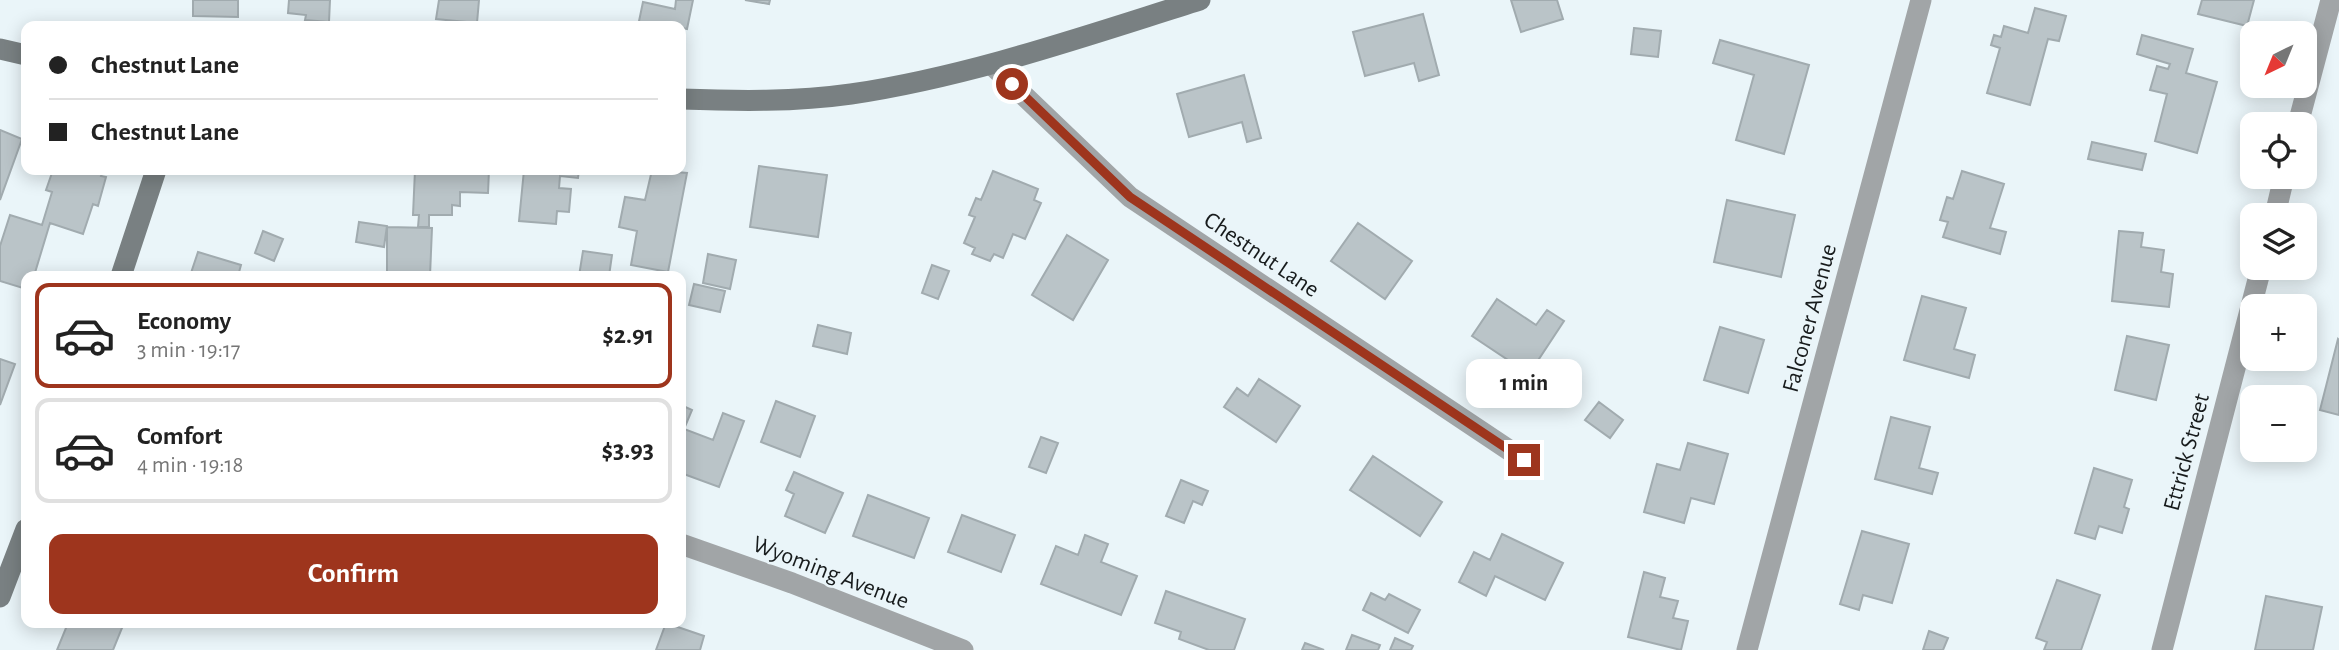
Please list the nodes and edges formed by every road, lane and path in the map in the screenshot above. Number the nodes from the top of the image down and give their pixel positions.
1 (1200, 0) edge
2 (1921, 0) edge
3 (2331, 0) edge
4 (0, 49) edge
5 (21, 54) edge
6 (992, 65) junction
7 (686, 99) edge
8 (2301, 112) edge
9 (154, 175) edge
10 (123, 271) edge
11 (2258, 280) edge
12 (1524, 460) dead end
13 (21, 542) edge
14 (686, 546) edge
15 (0, 597) edge
16 (963, 650) edge
17 (1747, 650) edge
18 (2162, 650) edge

1 - 6 main road
2 - 17 street, Falconer Avenue
3 - 8 street
4 - 5 main road
6 - 7 main road
6 - 12 street, Chestnut Lane
9 - 10 main road
11 - 18 street, Ettrick Street
13 - 15 main road
14 - 16 street, Wyoming Avenue

